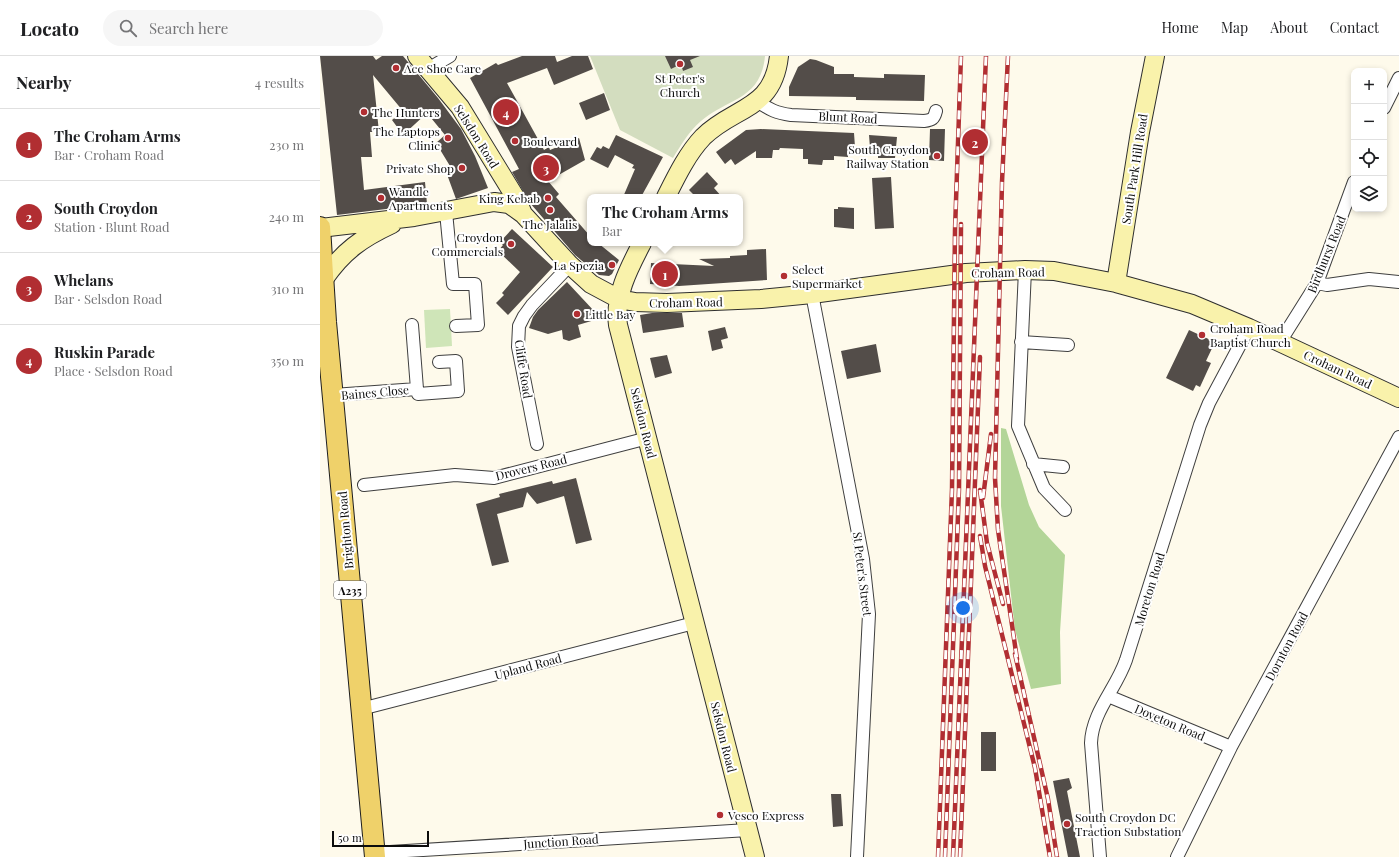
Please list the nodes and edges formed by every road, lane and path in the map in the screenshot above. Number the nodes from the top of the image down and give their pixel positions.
1 (450, 56) edge
2 (779, 56) edge
3 (1155, 56) edge
4 (423, 63) edge
5 (1399, 78) edge
6 (758, 101) junction
7 (1386, 104) edge
8 (936, 111) dead end
9 (484, 148) junction
10 (1351, 190) edge
11 (668, 194) edge
12 (500, 202) junction
13 (446, 212) junction
14 (523, 214) junction
15 (410, 218) junction
16 (320, 227) edge
17 (641, 246) edge
18 (570, 265) junction
19 (1025, 270) junction
20 (1399, 282) edge
21 (1116, 283) junction
22 (1317, 283) junction
23 (323, 290) edge
24 (812, 294) junction
25 (619, 299) junction
26 (412, 325) dead end
27 (456, 326) dead end
28 (1249, 328) junction
29 (1021, 342) junction
30 (1280, 342) junction
31 (1068, 345) dead end
32 (439, 362) dead end
33 (417, 389) junction
34 (333, 396) junction
35 (1399, 398) edge
36 (1399, 437) edge
37 (648, 438) junction
38 (537, 444) dead end
39 (1033, 464) junction
40 (1063, 467) dead end
41 (364, 485) dead end
42 (1065, 510) dead end
43 (694, 623) junction
44 (1105, 701) junction
45 (361, 709) junction
46 (1231, 747) junction
47 (748, 830) junction
48 (374, 855) edge
49 (755, 857) edge
50 (857, 857) edge
51 (1100, 857) edge
52 (1177, 857) edge

1 - 4 street
2 - 6 main road
3 - 21 main road, South Park Hill Road
4 - 9 main road, Selsdon Road
5 - 7 street
6 - 8 street, Blunt Road
6 - 11 main road
9 - 12 main road
9 - 14 main road, Selsdon Road
10 - 22 street, Birdhurst Road
12 - 13 main road
12 - 14 main road
13 - 15 main road
13 - 27 street
14 - 18 main road, Selsdon Road
15 - 16 main road
15 - 23 main road
16 - 23 main road, Brighton Road / A235
17 - 25 main road
18 - 25 main road, Selsdon Road
18 - 38 street, Cliffe Road
19 - 21 main road, Croham Road
19 - 24 main road, Croham Road
19 - 29 street
20 - 22 street
21 - 28 main road, Croham Road
22 - 30 street, Birdhurst Road
23 - 34 main road, Brighton Road / A235
24 - 25 main road, Croham Road
24 - 50 street, St Peter's Street
25 - 37 main road, Selsdon Road
26 - 33 street, Baines Close
28 - 30 main road, Croham Road
28 - 44 street, Moreton Road
29 - 31 street
29 - 39 street
30 - 35 main road, Croham Road
32 - 33 street, Baines Close
33 - 34 street, Baines Close
34 - 45 main road, Brighton Road / A235
36 - 46 street, Dornton Road
37 - 41 street, Drovers Road
37 - 43 main road, Selsdon Road
39 - 40 street
39 - 42 street
43 - 45 street, Upland Road
43 - 47 main road, Selsdon Road
44 - 46 street, Doveton Road
44 - 51 street, Moreton Road
45 - 48 main road, Brighton Road / A235
46 - 52 street, Dornton Road
47 - 48 street, Junction Road
47 - 49 main road, Selsdon Road

